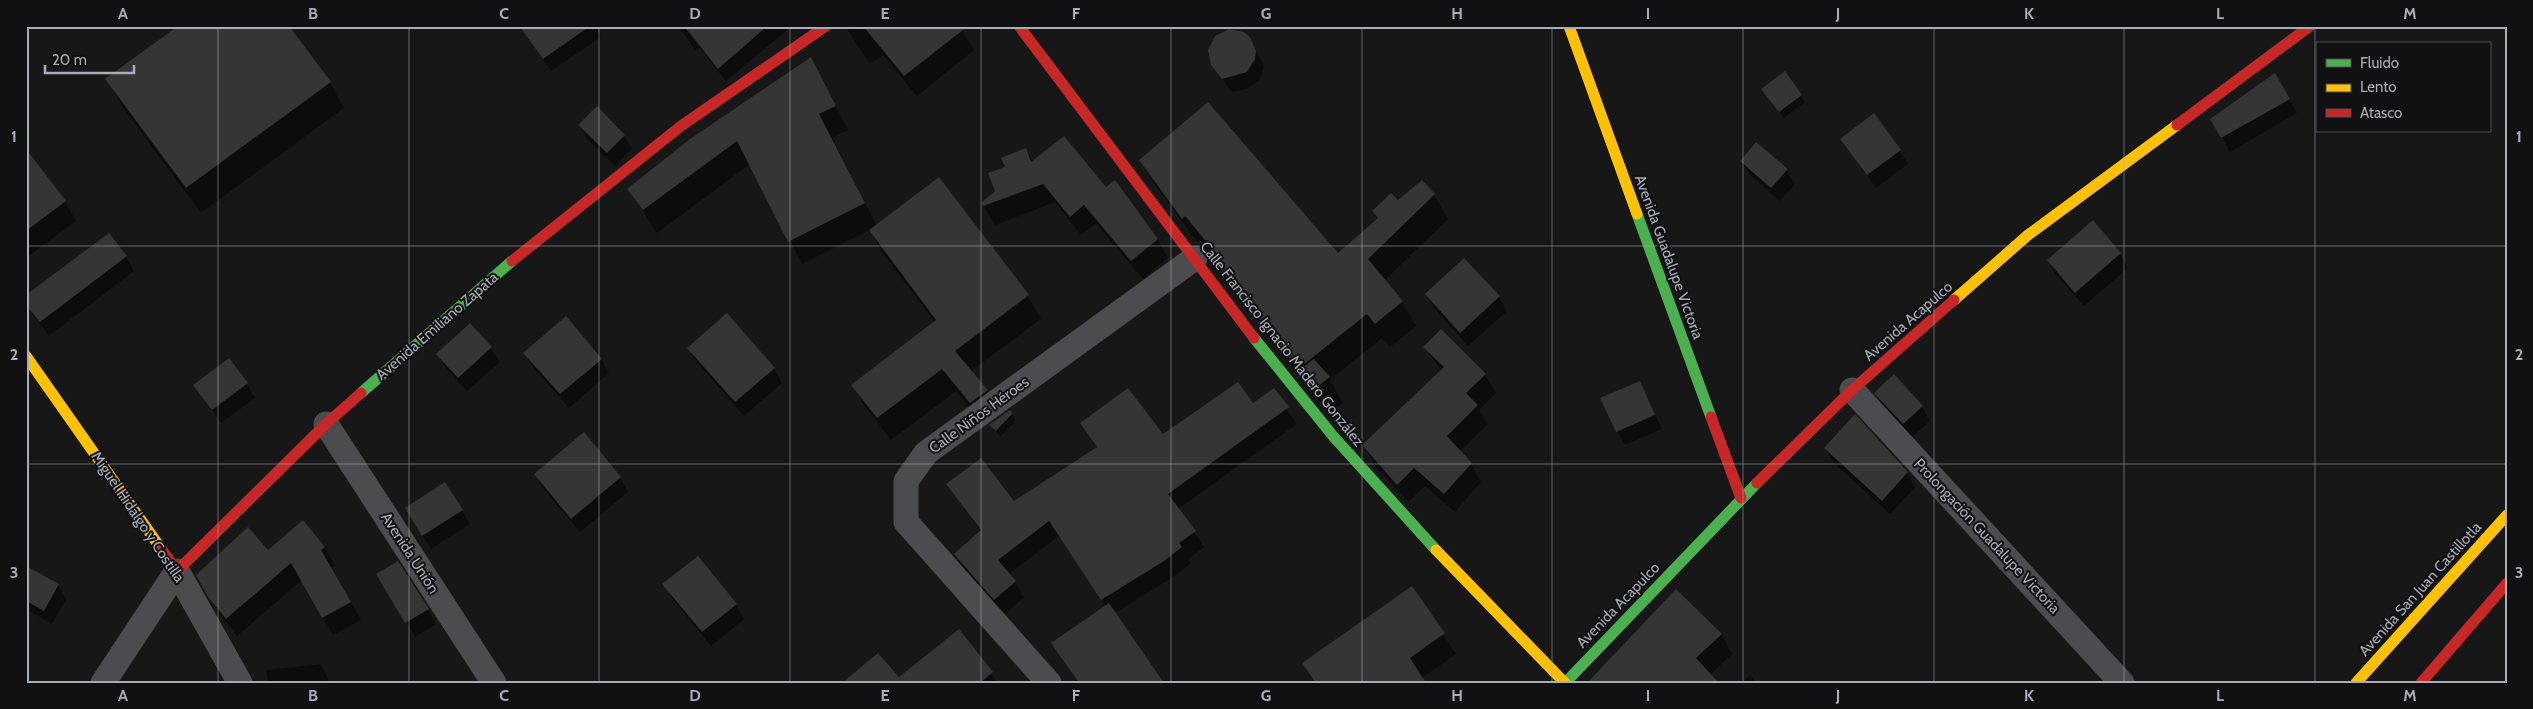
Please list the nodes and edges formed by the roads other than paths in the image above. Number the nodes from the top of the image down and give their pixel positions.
1 (826, 26) edge
2 (1019, 26) edge
3 (1569, 26) edge
4 (2310, 26) edge
5 (1195, 258) junction
6 (26, 356) edge
7 (1852, 390) junction
8 (326, 424) junction
9 (1741, 498) junction
10 (2507, 515) edge
11 (177, 571) junction
12 (2507, 583) edge
13 (1045, 681) edge
14 (103, 683) edge
15 (240, 683) edge
16 (494, 683) edge
17 (1565, 683) edge
18 (2122, 683) edge
19 (2356, 683) edge
20 (2420, 683) edge

1 - 8 street, Avenida Emiliano Zapata
2 - 5 street, Calle Francisco Ignacio Madero González
3 - 9 street, Avenida Guadalupe Victoria
4 - 7 street, Avenida Acapulco
5 - 13 street, Calle Niños Héroes
5 - 17 street, Calle Francisco Ignacio Madero González
6 - 11 street, Miguel Hidalgo y Costilla
7 - 9 street, Avenida Acapulco
7 - 18 street, Prolongación Guadalupe Victoria
8 - 11 street, Avenida Emiliano Zapata
8 - 16 street, Avenida Unión
9 - 17 street, Avenida Acapulco
10 - 19 street, Avenida San Juan Castillotla
11 - 14 street, Avenida Emiliano Zapata
11 - 15 street, Miguel Hidalgo y Costilla
12 - 20 street

